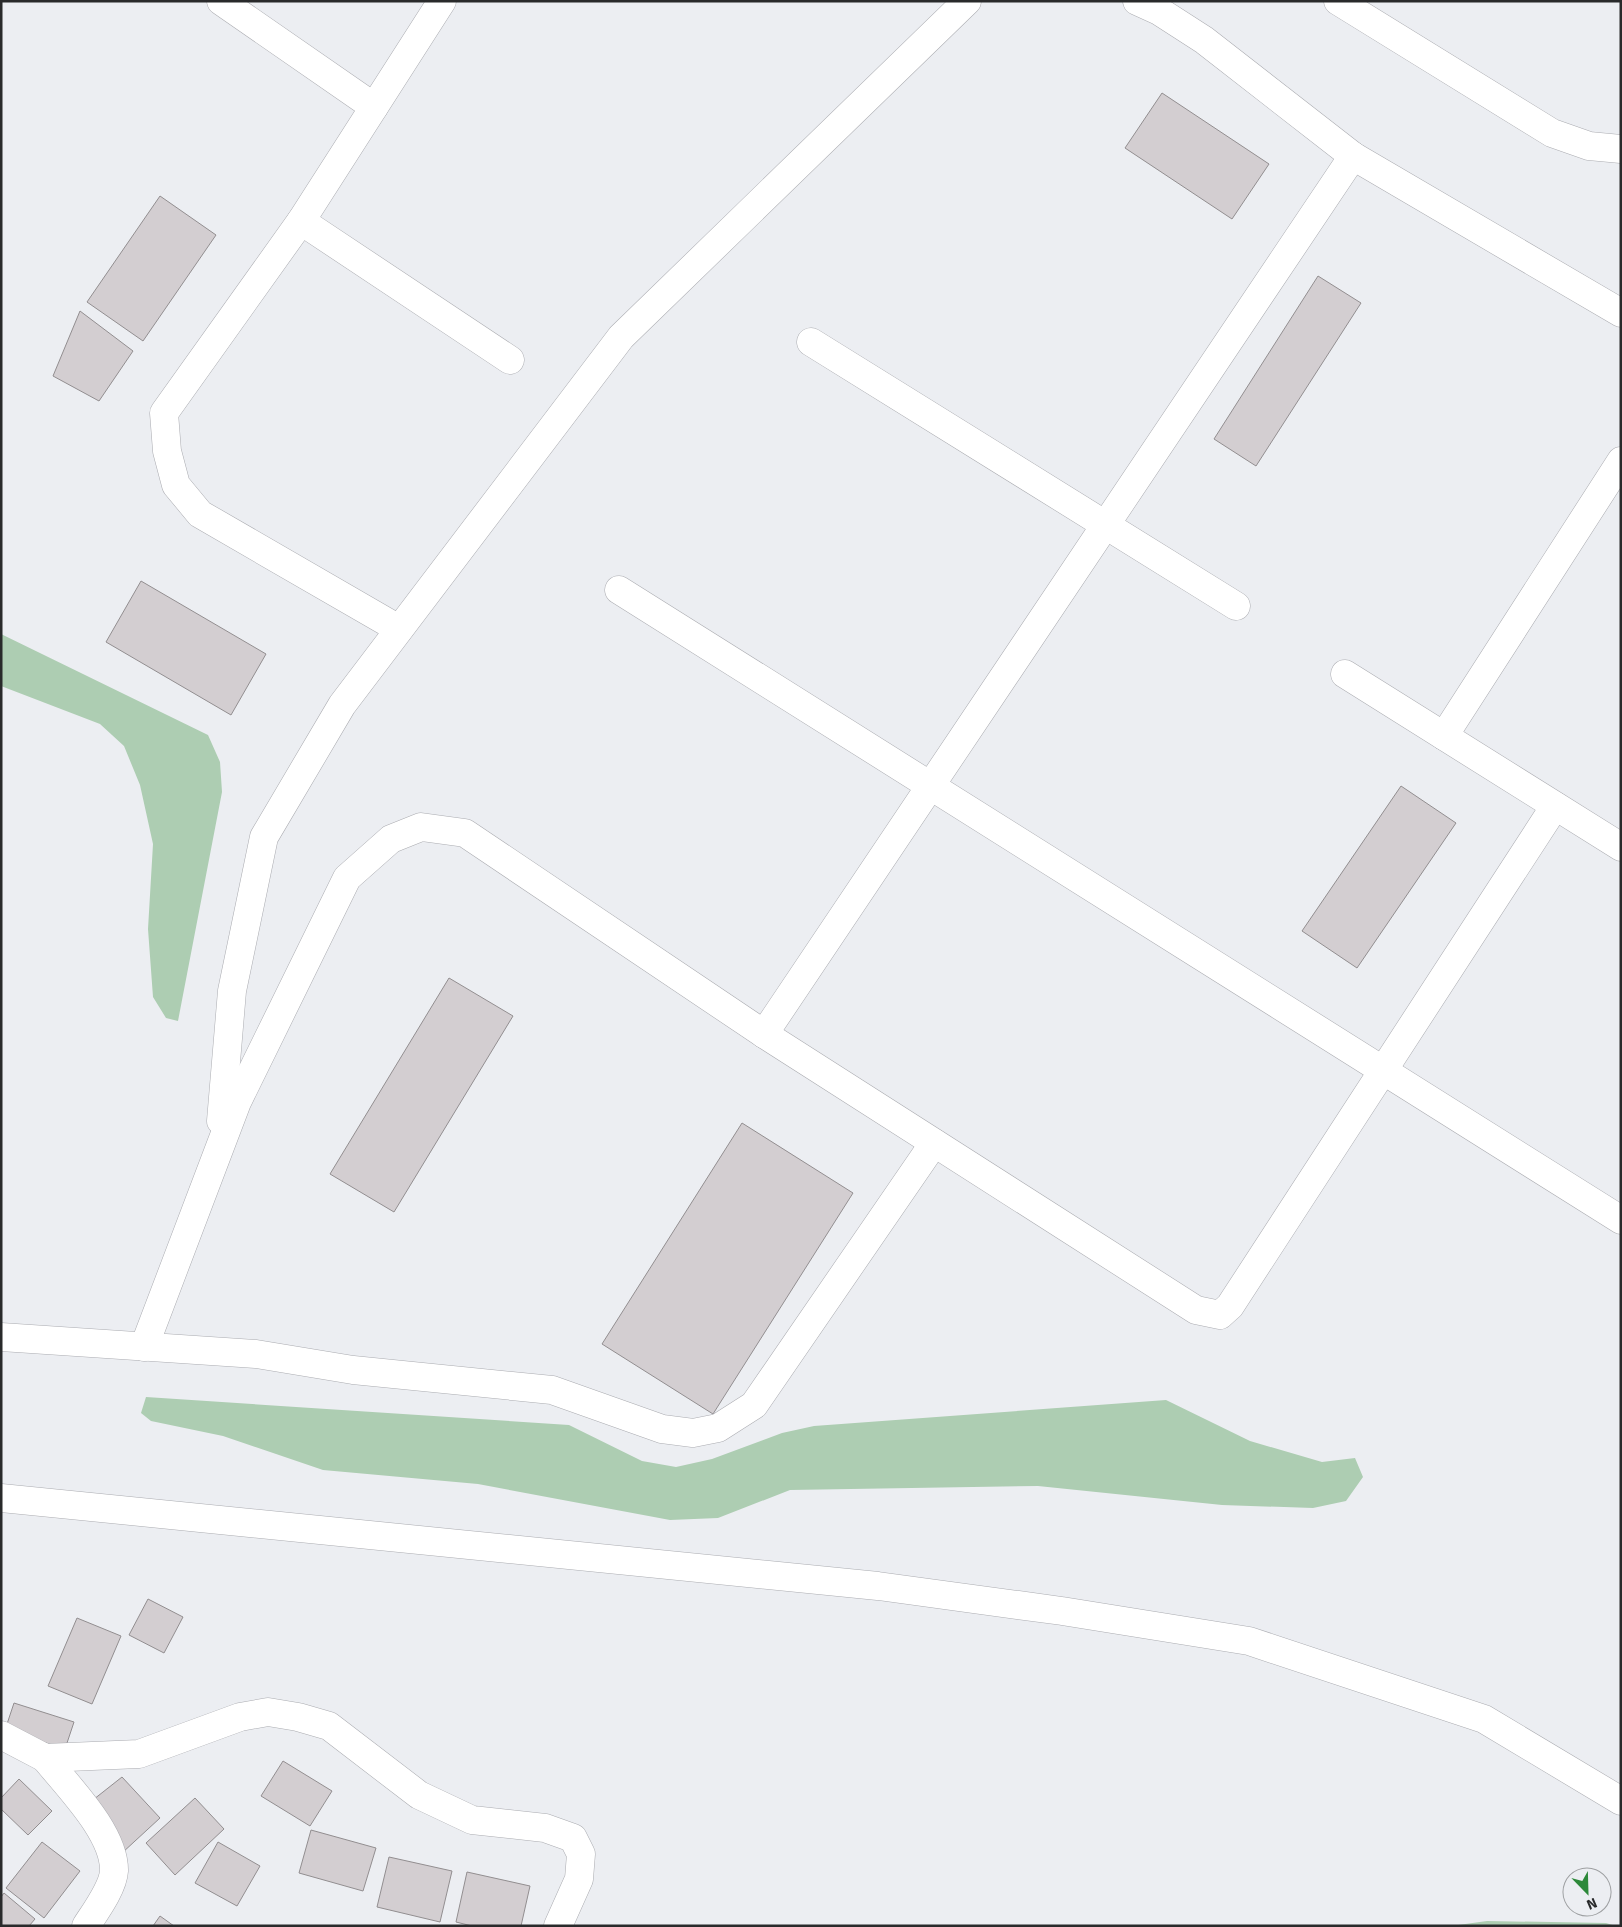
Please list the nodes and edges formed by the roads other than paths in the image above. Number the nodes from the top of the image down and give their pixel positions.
1 (221, 1) edge
2 (442, 1) edge
3 (967, 1) edge
4 (1137, 1) edge
5 (1338, 1) edge
6 (374, 107) junction
7 (1621, 149) edge
8 (1353, 156) junction
9 (301, 221) junction
10 (1621, 313) edge
11 (811, 342) dead end
12 (510, 360) dead end
13 (1621, 461) edge
14 (1105, 525) junction
15 (619, 590) dead end
16 (1236, 606) dead end
17 (399, 629) junction
18 (1345, 674) dead end
19 (1444, 736) junction
20 (930, 786) junction
21 (1555, 806) junction
22 (1621, 847) edge
23 (764, 1034) junction
24 (1382, 1070) junction
25 (934, 1143) junction
26 (218, 1152) junction
27 (1621, 1220) edge
28 (1, 1337) edge
29 (144, 1347) junction
30 (1, 1498) edge
31 (1, 1735) edge
32 (46, 1758) junction
33 (1621, 1801) edge
34 (86, 1926) edge
35 (558, 1926) edge

1 - 6 street
2 - 6 street
3 - 17 street
4 - 8 street
5 - 7 street
6 - 9 street
8 - 10 street
8 - 14 street
9 - 12 street
9 - 17 street
11 - 14 street
13 - 19 street
14 - 16 street
14 - 20 street
15 - 20 street
17 - 26 street
18 - 19 street
19 - 21 street
20 - 23 street
20 - 24 street
21 - 22 street
21 - 24 street
23 - 25 street
23 - 26 street
24 - 25 street
24 - 27 street
25 - 29 street
26 - 29 street
28 - 29 street
30 - 33 street
31 - 32 street
32 - 34 street
32 - 35 street

